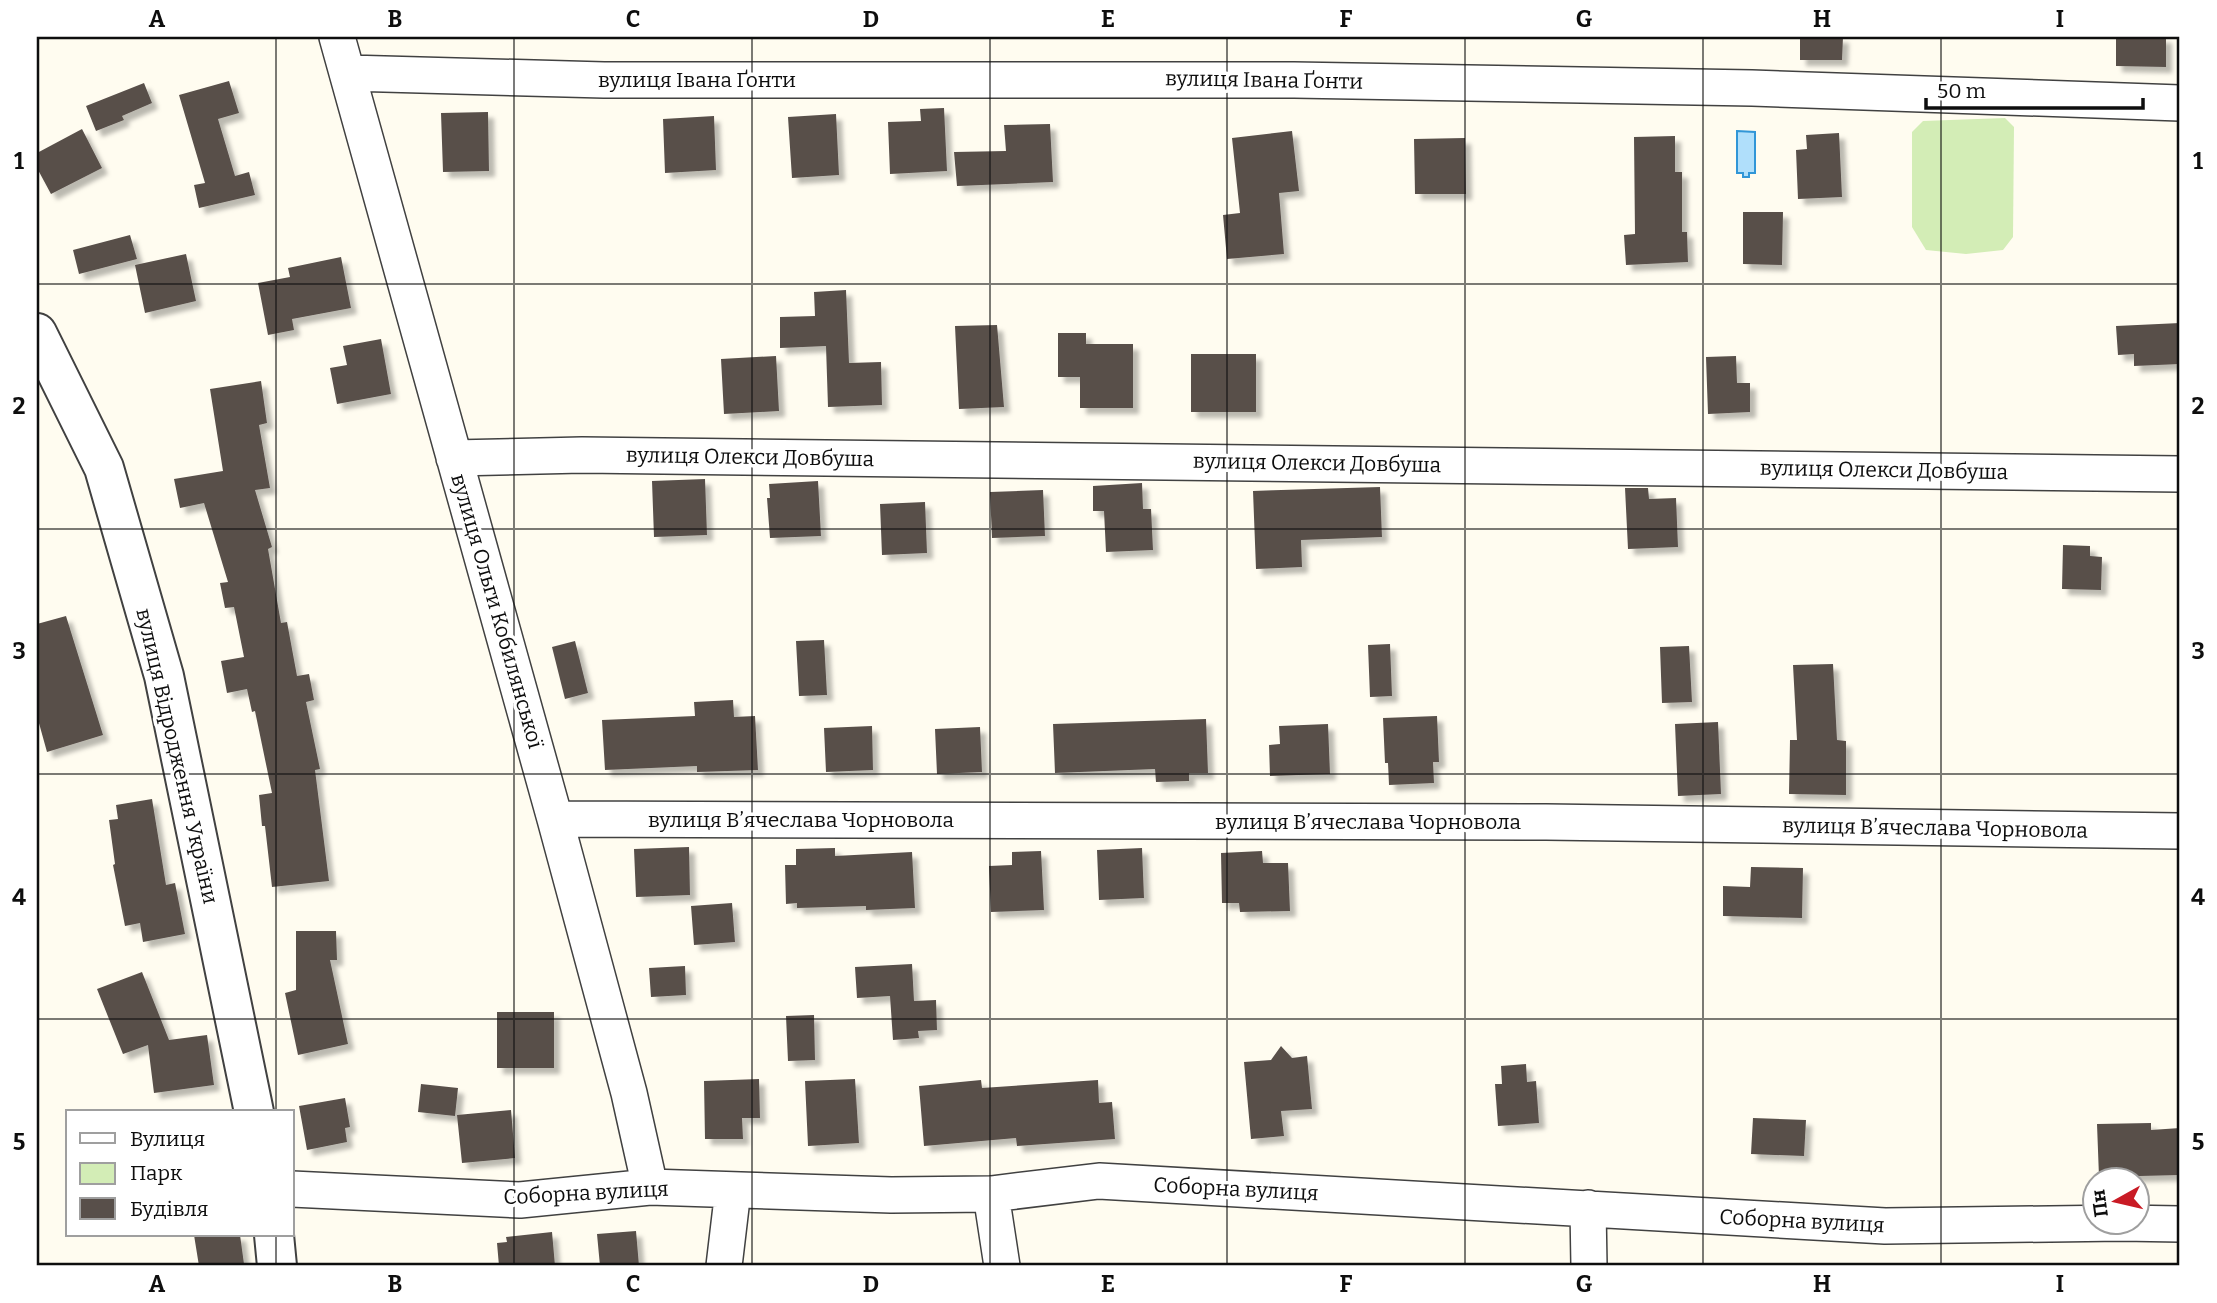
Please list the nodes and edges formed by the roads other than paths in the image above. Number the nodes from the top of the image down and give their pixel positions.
1 (337, 37) edge
2 (348, 73) junction
3 (2180, 103) edge
4 (37, 333) edge
5 (454, 458) junction
6 (2180, 474) edge
7 (555, 819) junction
8 (2180, 831) edge
9 (254, 1110) edge
10 (650, 1187) junction
11 (294, 1189) edge
12 (733, 1190) junction
13 (991, 1194) junction
14 (1588, 1208) junction
15 (2180, 1224) edge
16 (274, 1236) edge
17 (278, 1266) edge
18 (724, 1266) edge
19 (1002, 1266) edge
20 (1589, 1266) edge

1 - 2 street, вулиця Ольги Кобилянської
2 - 3 street, вулиця Івана Ґонти
2 - 5 street, вулиця Ольги Кобилянської
4 - 9 street, вулиця Відродження України
5 - 6 street, вулиця Олекси Довбуша
5 - 7 street, вулиця Ольги Кобилянської
7 - 8 street, вулиця Вʼячеслава Чорновола
7 - 10 street, вулиця Ольги Кобилянської
10 - 11 street, Соборна вулиця
10 - 12 street, Соборна вулиця
12 - 13 street, Соборна вулиця
12 - 18 street
13 - 14 street, Соборна вулиця
13 - 19 street
14 - 15 street, Соборна вулиця
14 - 20 street
16 - 17 street

